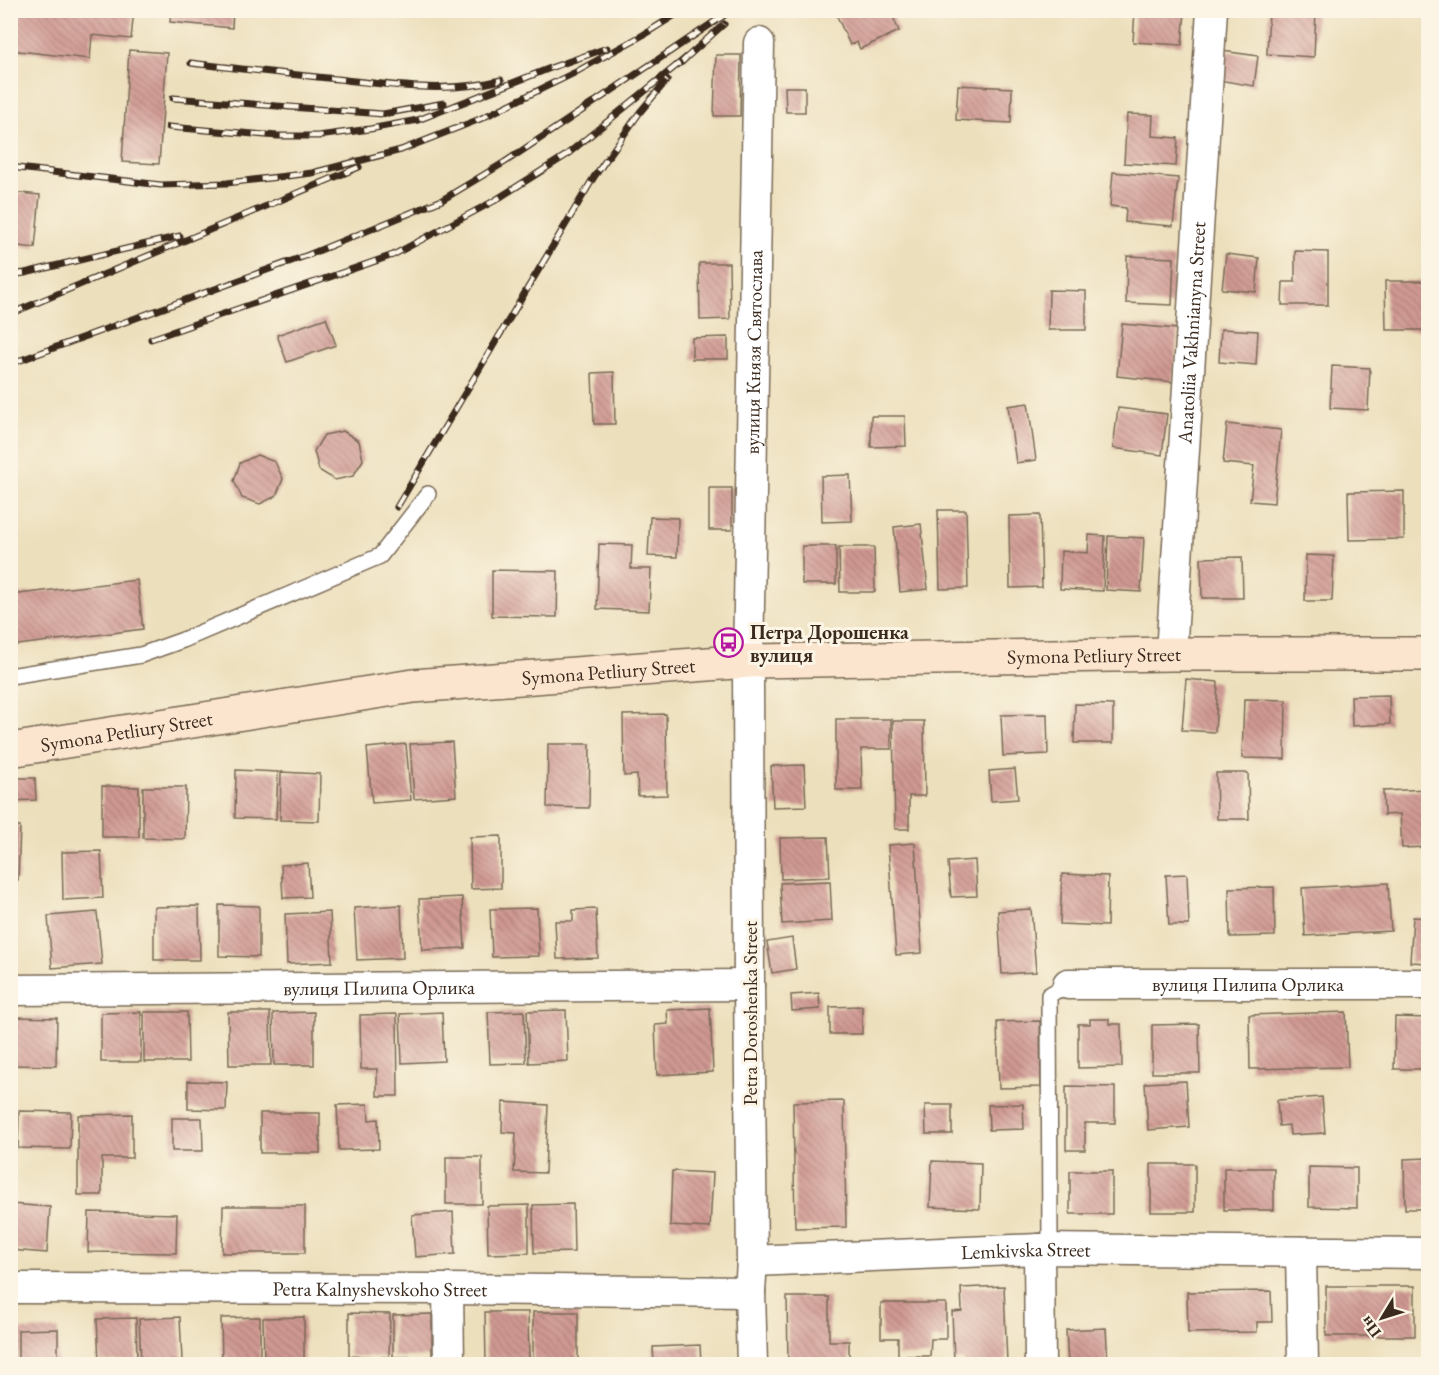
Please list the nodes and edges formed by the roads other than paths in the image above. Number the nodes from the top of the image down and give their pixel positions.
1 (1212, 10) edge
2 (759, 42) dead end
3 (428, 494) dead end
4 (1171, 654) junction
5 (1428, 654) edge
6 (748, 661) junction
7 (10, 676) edge
8 (10, 750) edge
9 (1068, 984) joint
10 (1428, 984) edge
11 (749, 985) junction
12 (10, 990) edge
13 (1044, 1249) junction
14 (1301, 1252) junction
15 (1428, 1253) edge
16 (752, 1261) junction
17 (10, 1288) edge
18 (448, 1289) junction
19 (750, 1293) junction
20 (449, 1365) edge
21 (752, 1365) edge
22 (1040, 1365) edge
23 (1303, 1365) edge

1 - 4 street, Anatoliia Vakhnianyna Street
2 - 6 street, вулиця Князя Святослава
3 - 7 lane
4 - 5 main road, Symona Petliury Street
4 - 6 main road, Symona Petliury Street
6 - 8 main road, Symona Petliury Street
6 - 11 street, Petra Doroshenka Street
9 - 10 street, вулиця Пилипа Орлика
9 - 13 lane
11 - 12 street, вулиця Пилипа Орлика
11 - 16 street, Petra Doroshenka Street
13 - 14 street, Lemkivska Street
13 - 16 street, Lemkivska Street
13 - 22 street
14 - 15 street, Lemkivska Street
14 - 23 street
16 - 19 street, Petra Doroshenka Street
17 - 18 street, Petra Kalnyshevskoho Street
18 - 19 street, Petra Kalnyshevskoho Street
18 - 20 street
19 - 21 street, Petra Doroshenka Street

